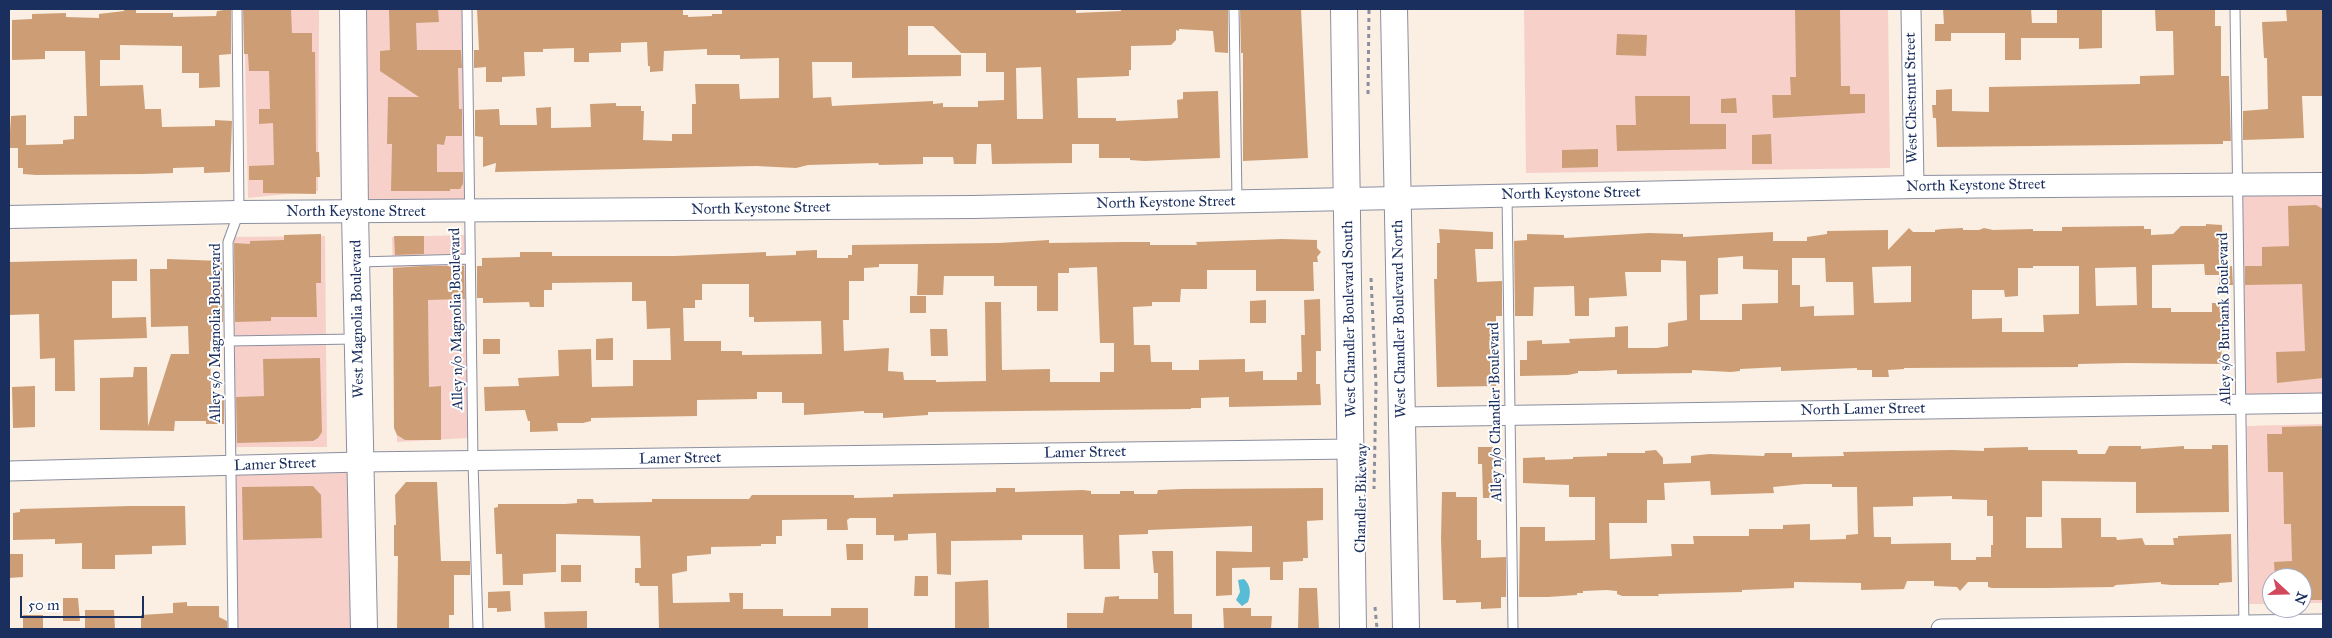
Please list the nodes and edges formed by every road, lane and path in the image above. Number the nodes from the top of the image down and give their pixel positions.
1 (237, 9) edge
2 (353, 9) edge
3 (467, 9) edge
4 (1234, 9) edge
5 (1344, 9) edge
6 (1394, 9) edge
7 (1911, 9) edge
8 (2235, 9) edge
9 (2236, 183) junction
10 (2323, 184) edge
11 (1914, 187) junction
12 (1507, 195) junction
13 (1397, 198) junction
14 (1348, 199) junction
15 (1237, 202) junction
16 (239, 212) junction
17 (470, 212) junction
18 (355, 213) junction
19 (9, 217) edge
20 (470, 259) junction
21 (356, 262) junction
22 (1370, 268) dead end
23 (358, 339) junction
24 (229, 341) junction
25 (2240, 403) junction
26 (2323, 403) edge
27 (1509, 415) junction
28 (1402, 417) junction
29 (1352, 449) junction
30 (361, 462) junction
31 (473, 462) junction
32 (231, 467) junction
33 (9, 470) edge
34 (1374, 492) dead end
35 (1375, 600) dead end
36 (2323, 624) edge
37 (2244, 627) edge
38 (233, 629) edge
39 (364, 629) edge
40 (478, 629) edge
41 (1353, 629) edge
42 (1377, 629) edge
43 (1406, 629) edge
44 (1513, 629) edge
45 (1942, 629) edge

1 - 16 lane, Alley s/o Magnolia Boulevard
2 - 18 main road, West Magnolia Boulevard
3 - 17 lane, Alley n/o Magnolia Boulevard
4 - 15 lane
5 - 14 main road, West Chandler Boulevard South
6 - 13 main road, West Chandler Boulevard North
7 - 11 street, West Chestnut Street
8 - 9 lane, Alley s/o Burbank Boulevard
9 - 10 street, North Keystone Street
9 - 11 street, North Keystone Street
9 - 25 lane, Alley s/o Burbank Boulevard
11 - 12 street, North Keystone Street
12 - 13 street, North Keystone Street
12 - 27 lane, Alley n/o Chandler Boulevard
13 - 14 street, North Keystone Street
13 - 28 main road, West Chandler Boulevard North
14 - 15 street, North Keystone Street
14 - 29 main road, West Chandler Boulevard South
15 - 17 street, North Keystone Street
16 - 18 street, North Keystone Street
16 - 19 street, North Keystone Street
16 - 24 lane, Alley s/o Magnolia Boulevard
17 - 18 street, North Keystone Street
17 - 20 lane, Alley n/o Magnolia Boulevard
18 - 21 main road, West Magnolia Boulevard
20 - 21 lane
20 - 31 lane, Alley n/o Magnolia Boulevard
21 - 23 main road, West Magnolia Boulevard
22 - 34 path, Chandler Bikeway
23 - 24 lane
23 - 30 main road, West Magnolia Boulevard
24 - 32 lane, Alley s/o Magnolia Boulevard
25 - 26 street, North Lamer Street
25 - 27 street, North Lamer Street
25 - 37 lane, Alley s/o Burbank Boulevard
27 - 28 street, North Lamer Street
27 - 44 lane, Alley n/o Chandler Boulevard
28 - 43 main road, West Chandler Boulevard North
29 - 31 street, Lamer Street
29 - 41 main road, West Chandler Boulevard South
30 - 31 street, Lamer Street
30 - 32 street, Lamer Street
30 - 39 main road, West Magnolia Boulevard
31 - 40 lane, Alley n/o Magnolia Boulevard
32 - 33 street, Lamer Street
32 - 38 lane, Alley s/o Magnolia Boulevard
35 - 42 path
36 - 37 street
37 - 45 street

